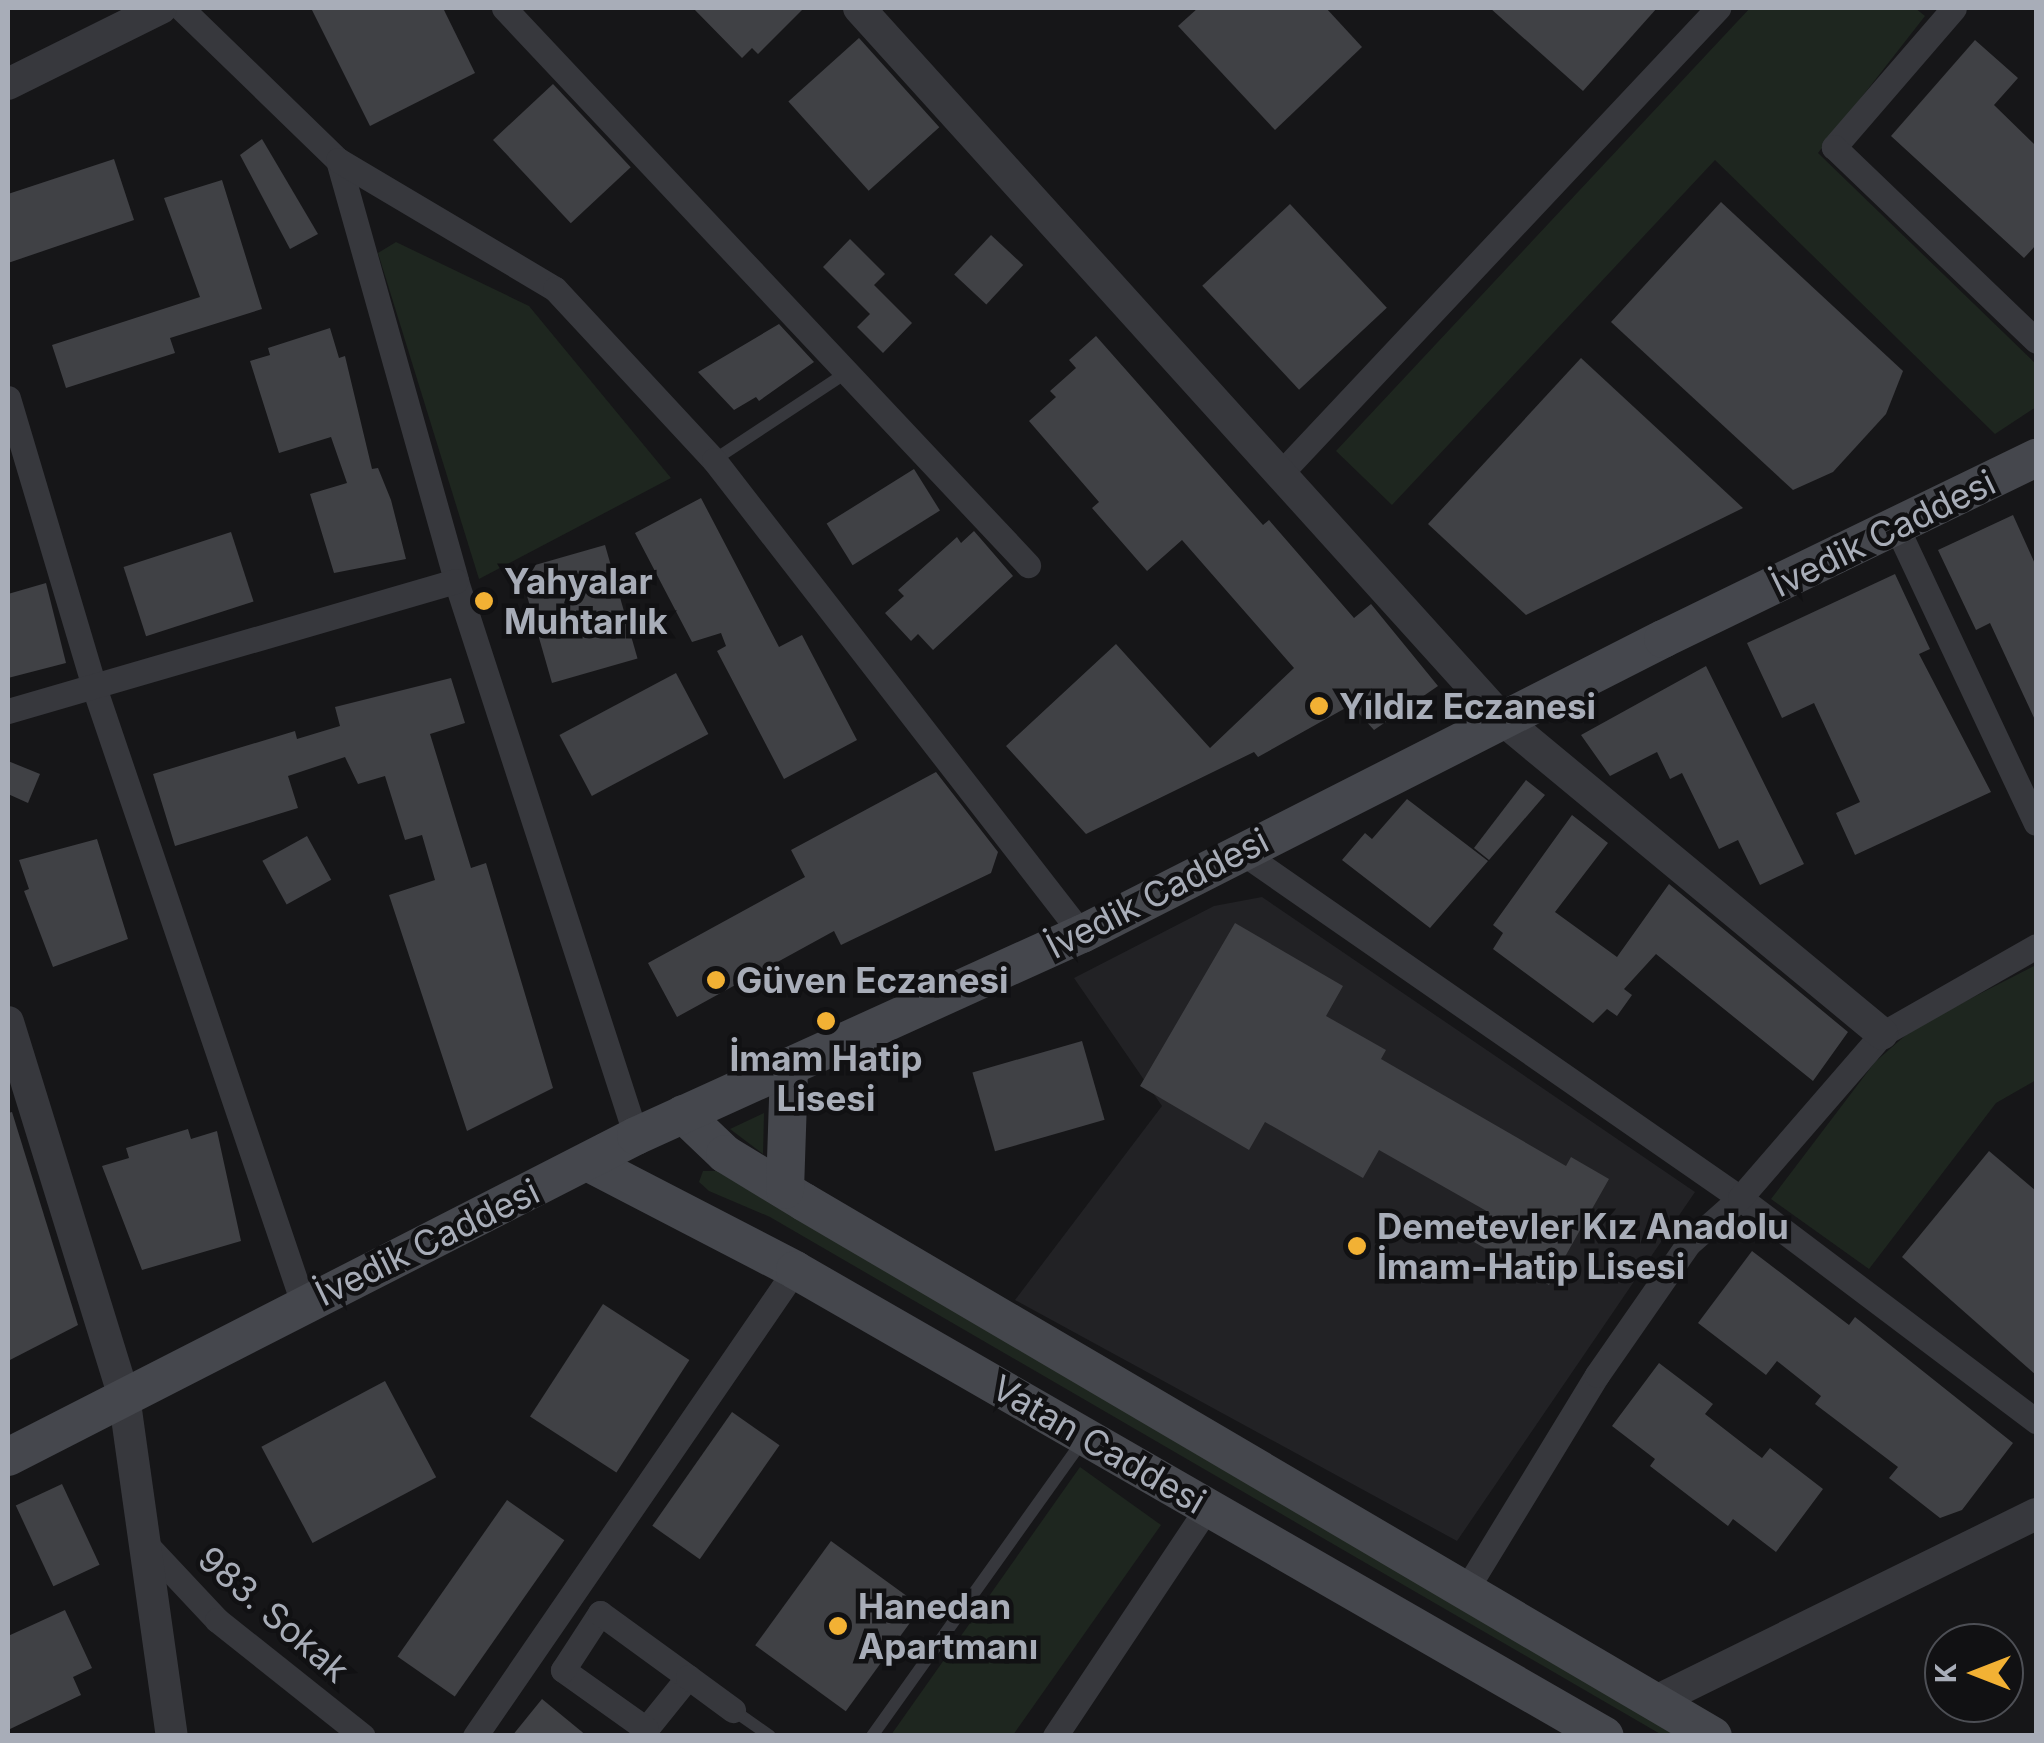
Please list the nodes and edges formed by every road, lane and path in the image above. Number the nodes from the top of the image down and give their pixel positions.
1 (162, 8) edge
2 (180, 8) edge
3 (504, 8) edge
4 (859, 8) edge
5 (1718, 8) edge
6 (1954, 8) edge
7 (8, 84) edge
8 (338, 160) junction
9 (2036, 341) edge
10 (846, 373) junction
11 (8, 398) edge
12 (2036, 458) edge
13 (714, 460) junction
14 (1280, 474) junction
15 (1896, 526) junction
16 (1028, 566) dead end
17 (456, 581) junction
18 (95, 690) junction
19 (8, 710) edge
20 (1503, 720) junction
21 (2036, 823) edge
22 (1240, 851) junction
23 (1082, 934) junction
24 (2036, 946) edge
25 (8, 1022) edge
26 (1882, 1034) junction
27 (789, 1069) junction
28 (683, 1114) junction
29 (636, 1136) junction
30 (587, 1162) junction
31 (786, 1190) junction
32 (1740, 1198) junction
33 (796, 1270) junction
34 (304, 1303) junction
35 (124, 1396) junction
36 (2036, 1421) edge
37 (1086, 1436) junction
38 (8, 1457) edge
39 (1208, 1507) junction
40 (2036, 1514) edge
41 (142, 1540) junction
42 (1466, 1588) junction
43 (688, 1677) junction
44 (1658, 1700) junction
45 (733, 1710) joint
46 (172, 1736) edge
47 (362, 1736) edge
48 (475, 1736) edge
49 (770, 1736) edge
50 (872, 1736) edge
51 (1055, 1736) edge
52 (1605, 1736) edge
53 (1714, 1736) edge

1 - 7 street
2 - 8 street
3 - 10 street
4 - 14 street
5 - 14 street
6 - 9 street
8 - 13 street
8 - 17 street
10 - 13 lane
10 - 16 street
11 - 18 street
12 - 15 main road, İvedik Caddesi
13 - 23 street
14 - 20 street
15 - 20 main road, İvedik Caddesi
15 - 21 street
17 - 18 street
17 - 29 street
18 - 19 street
18 - 34 street
20 - 22 main road, İvedik Caddesi
20 - 26 street
22 - 23 main road, İvedik Caddesi
22 - 32 street
23 - 27 main road, İvedik Caddesi
24 - 26 street
25 - 35 street
26 - 32 street
27 - 28 main road, İvedik Caddesi
27 - 31 main road
28 - 29 main road, İvedik Caddesi
28 - 31 main road, Vatan Caddesi
29 - 30 main road, İvedik Caddesi
30 - 33 main road, Vatan Caddesi
30 - 34 main road, İvedik Caddesi
31 - 42 main road, Vatan Caddesi
32 - 36 street
32 - 42 street
33 - 37 main road, Vatan Caddesi
33 - 48 street
34 - 35 main road, İvedik Caddesi
35 - 38 main road, İvedik Caddesi
35 - 41 street
37 - 39 main road, Vatan Caddesi
37 - 50 lane
39 - 51 street
39 - 52 main road, Vatan Caddesi
40 - 44 street
41 - 46 street
41 - 47 street, 983. Sokak
42 - 44 main road, Vatan Caddesi
43 - 43 street
43 - 45 street
44 - 53 main road, Vatan Caddesi
45 - 49 lane

